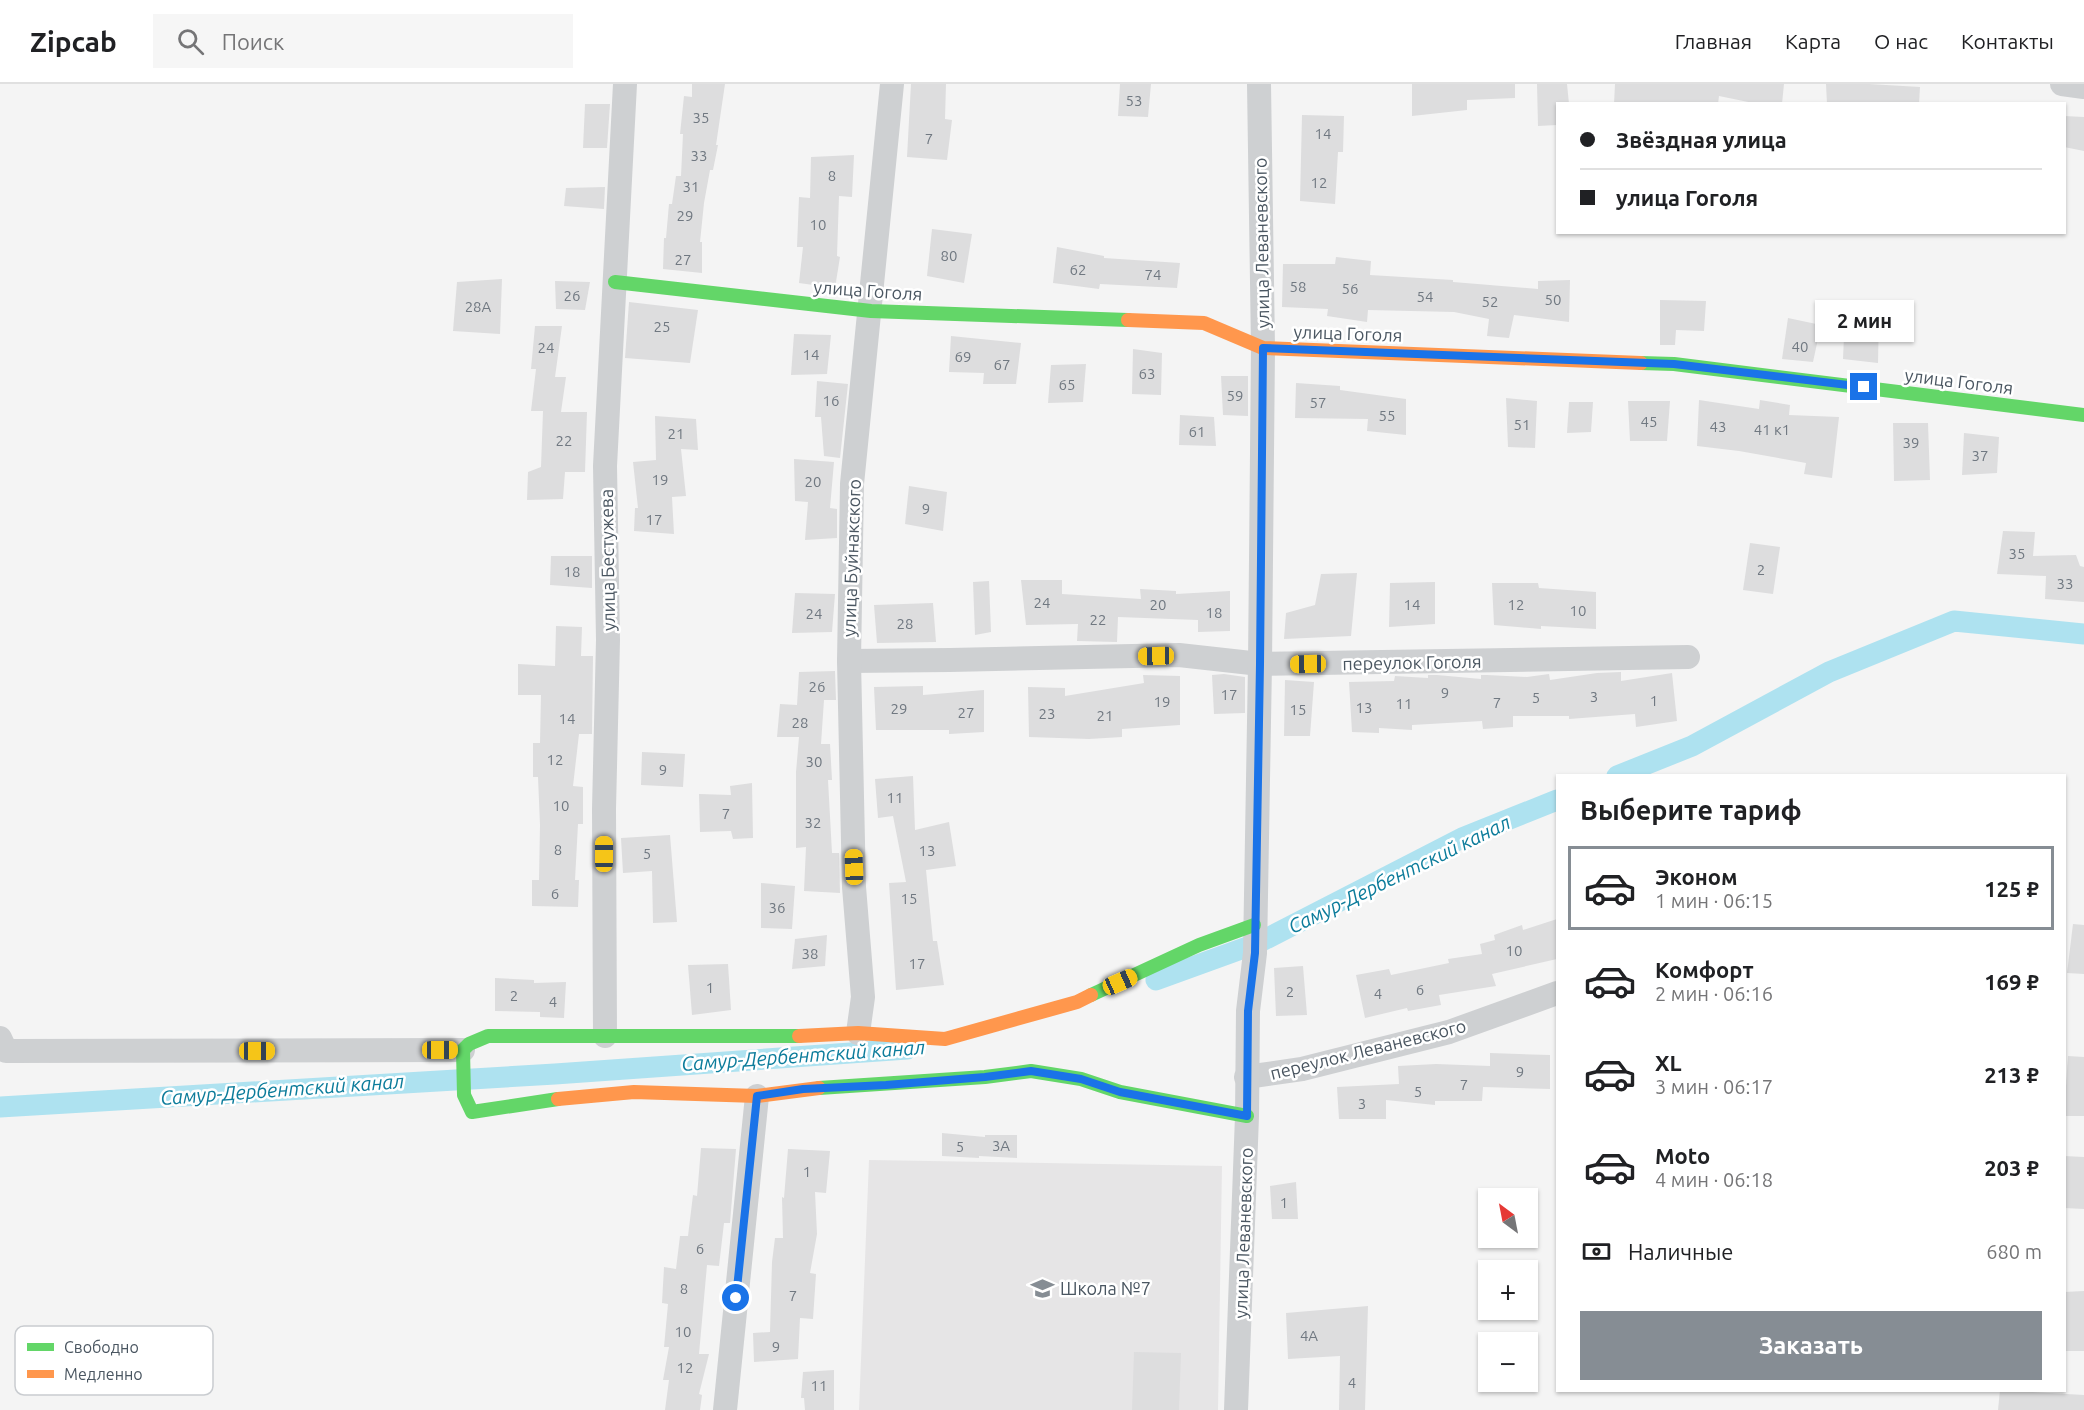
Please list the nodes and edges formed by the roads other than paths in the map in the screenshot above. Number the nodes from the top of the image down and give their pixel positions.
1 (625, 84) edge
2 (892, 84) edge
3 (1259, 84) edge
4 (2062, 84) edge
5 (2084, 87) edge
6 (615, 282) junction
7 (871, 311) junction
8 (1263, 348) junction
9 (2084, 415) edge
10 (1688, 657) dead end
11 (849, 661) junction
12 (1260, 664) junction
13 (1254, 938) junction
14 (1556, 993) edge
15 (858, 1033) junction
16 (605, 1036) junction
17 (2, 1047) edge
18 (464, 1056) junction
19 (1246, 1077) junction
20 (757, 1096) junction
21 (1247, 1116) junction
22 (725, 1410) edge
23 (1236, 1410) edge

1 - 6 street, улица Бестужева
2 - 7 street, улица Буйнакского
3 - 8 street, улица Леваневского
4 - 5 street
6 - 7 street, улица Гоголя
6 - 16 street, улица Бестужева
7 - 8 street, улица Гоголя
7 - 11 street, улица Буйнакского
8 - 9 street, улица Гоголя
8 - 12 street, улица Леваневского
10 - 12 street, переулок Гоголя
11 - 12 street, переулок Гоголя
11 - 15 street, улица Буйнакского
12 - 13 street, улица Леваневского
13 - 15 street
13 - 19 street, улица Леваневского
14 - 19 street, переулок Леваневского
15 - 16 street
16 - 18 street
17 - 18 street
18 - 20 street
19 - 21 street, улица Леваневского
20 - 21 street
20 - 22 street
21 - 23 street, улица Леваневского

